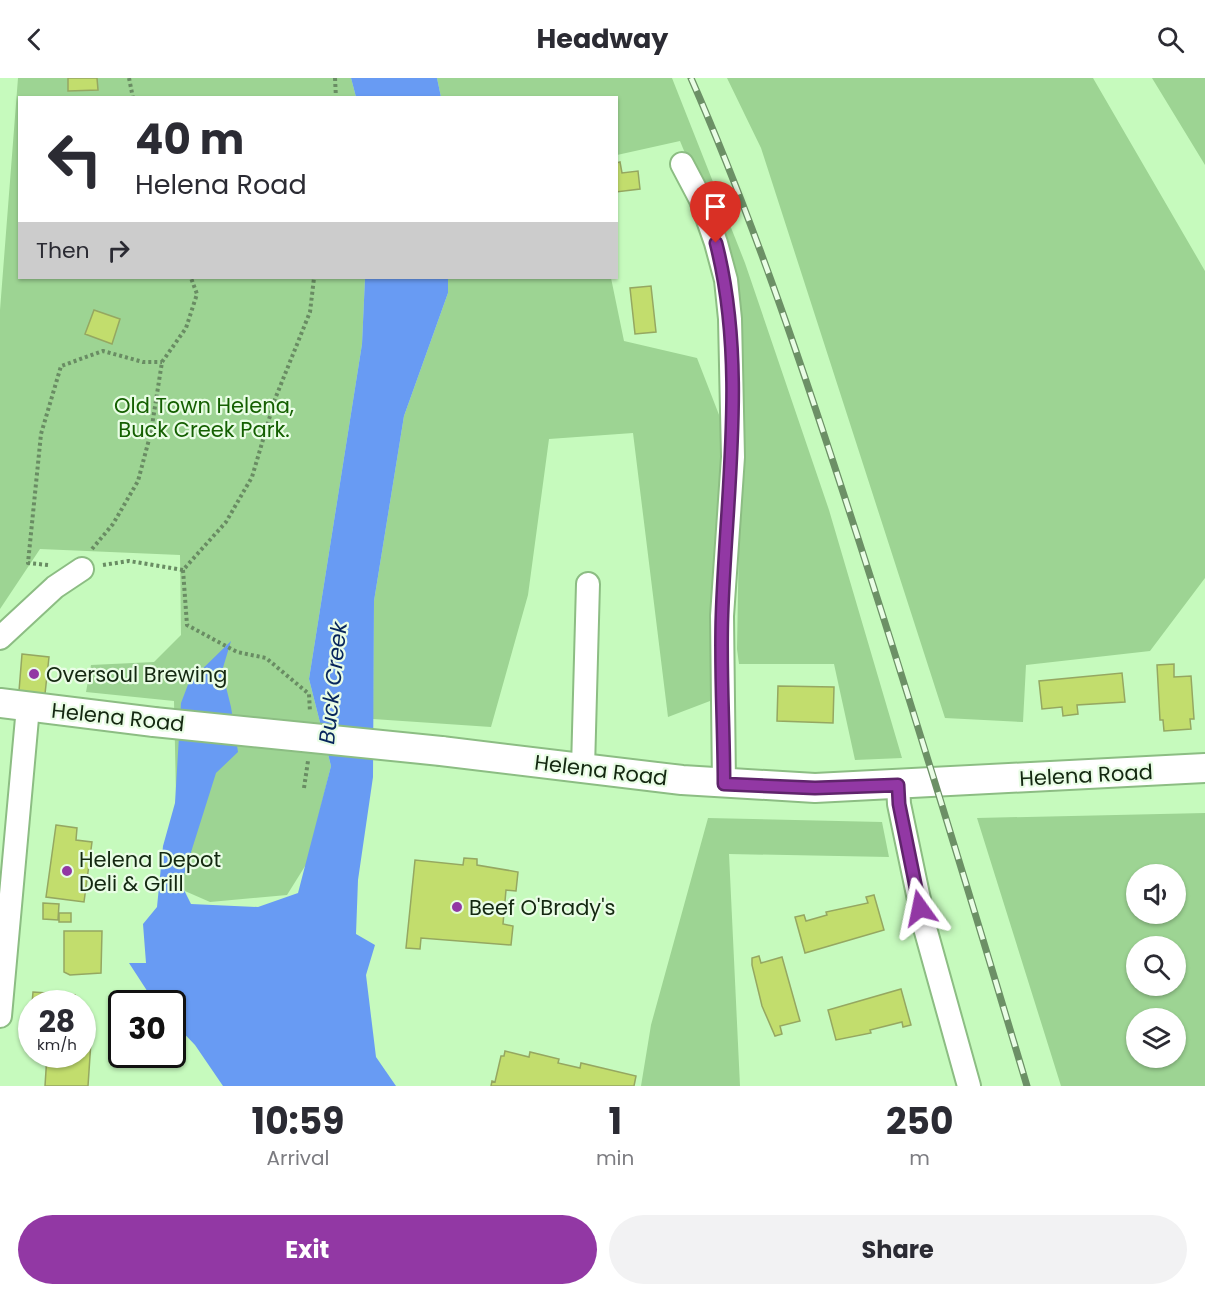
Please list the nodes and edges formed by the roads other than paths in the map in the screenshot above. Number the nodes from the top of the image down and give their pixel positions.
1 (682, 164) dead end
2 (82, 568) road end
3 (588, 584) dead end
4 (0, 638) edge
5 (14, 705) edge
6 (583, 768) junction
7 (1205, 768) edge
8 (724, 784) junction
9 (898, 785) junction
10 (0, 1016) edge
11 (969, 1086) edge

1 - 8 street
2 - 4 street
3 - 6 street
5 - 6 main road, Helena Road, bridge
5 - 10 street
6 - 8 main road, Helena Road
7 - 9 main road, Helena Road
8 - 9 main road, Helena Road
9 - 11 street

